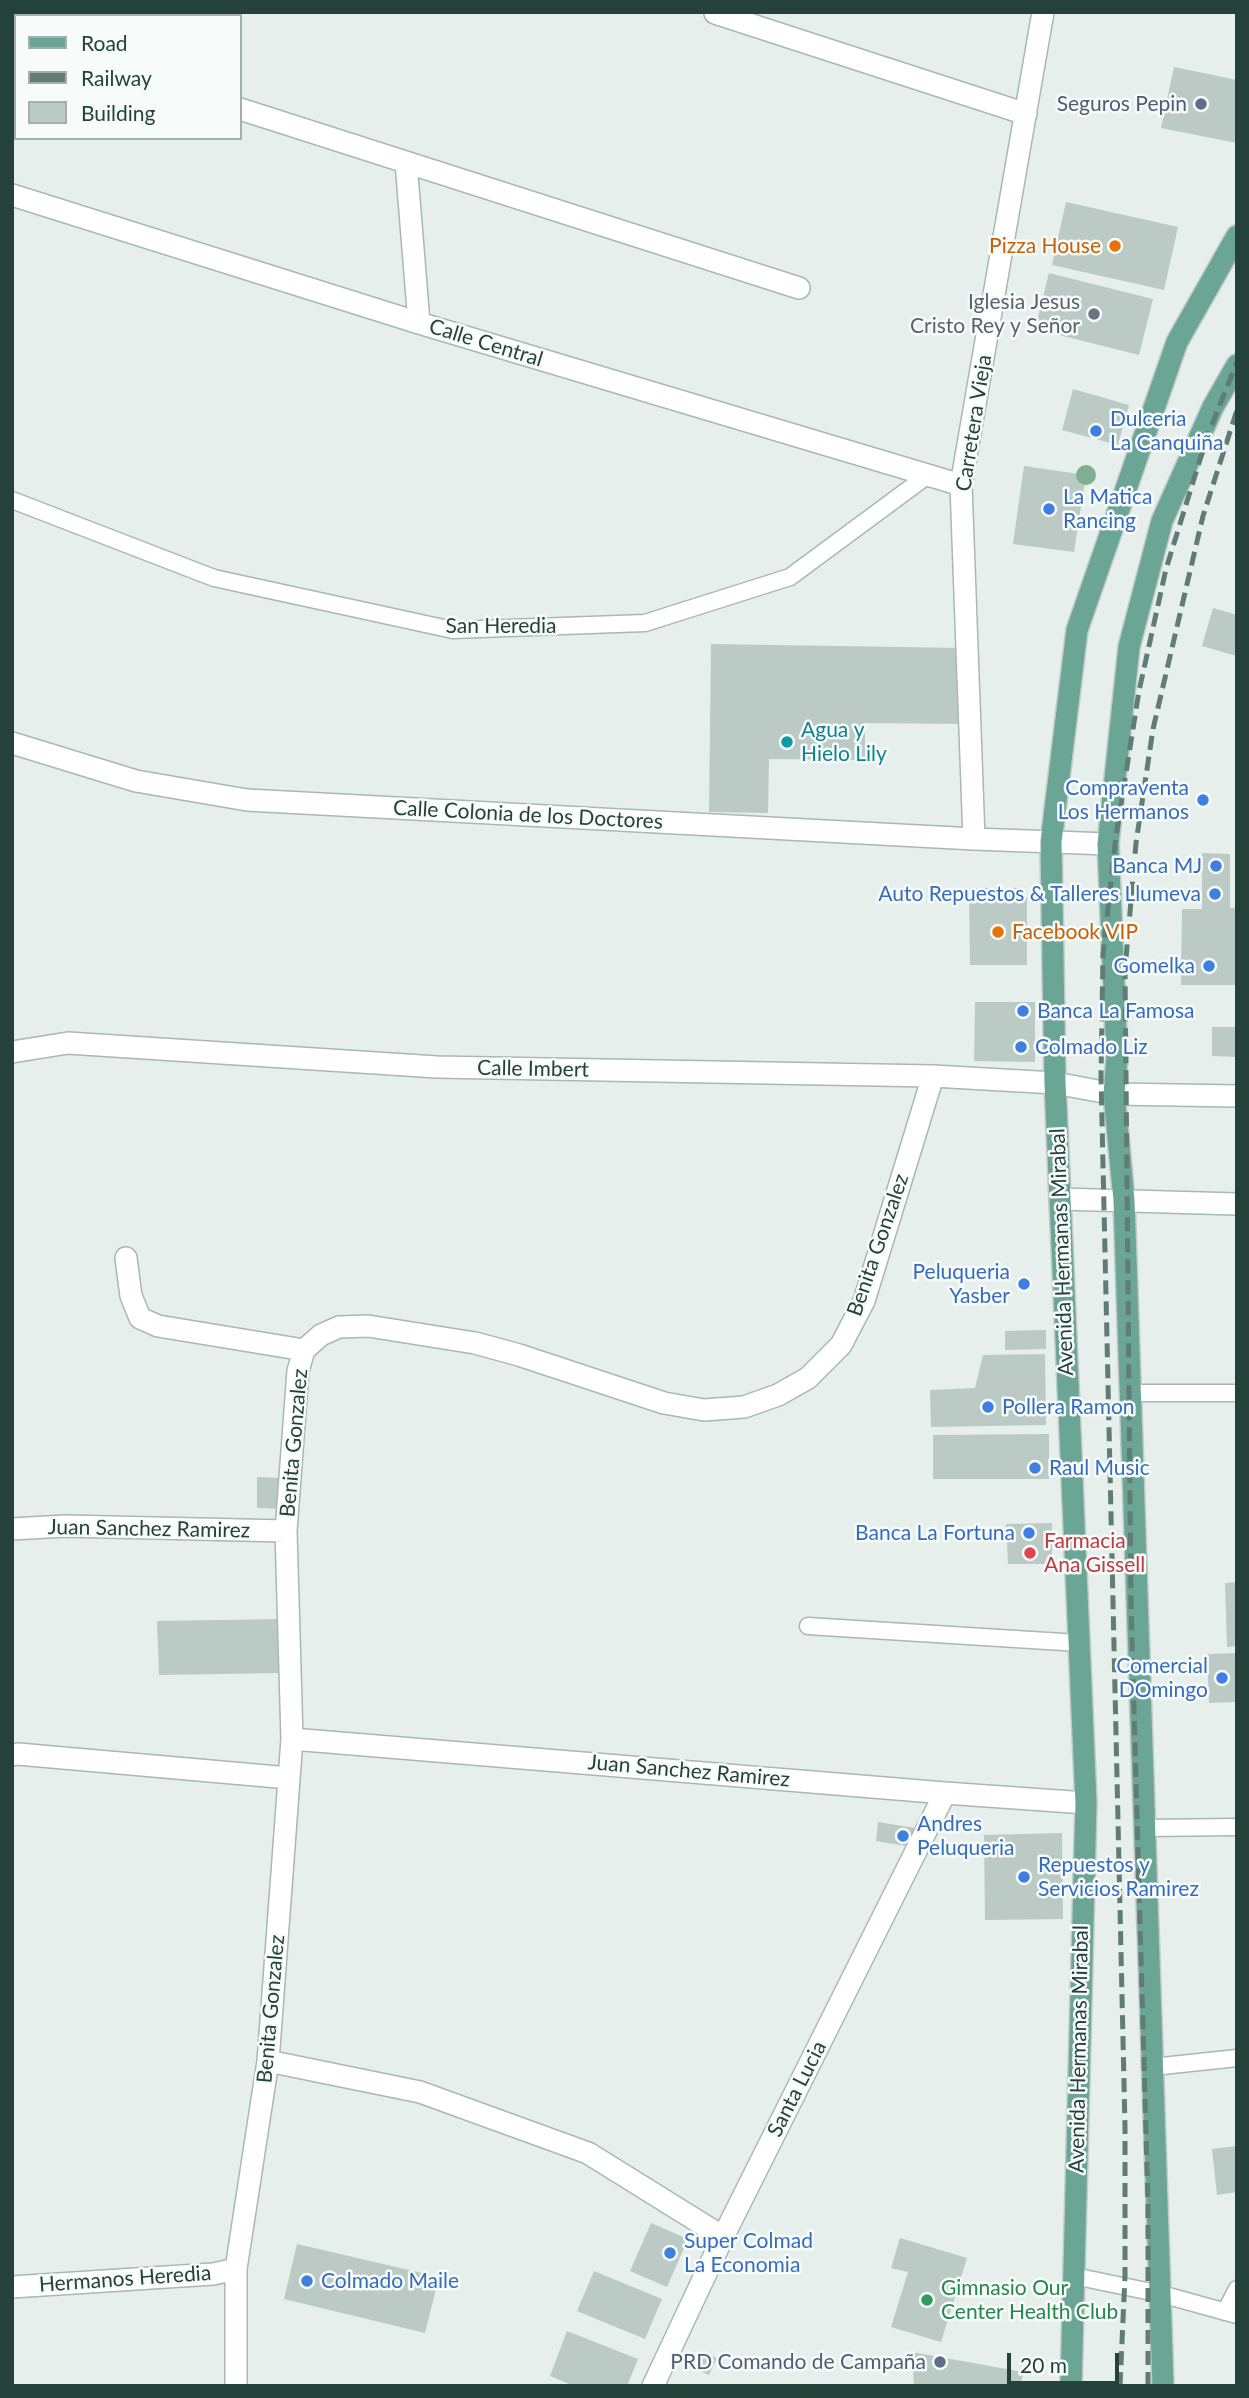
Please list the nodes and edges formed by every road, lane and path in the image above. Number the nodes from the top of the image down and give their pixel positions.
1 (1043, 12) edge
2 (715, 13) edge
3 (242, 110) edge
4 (1026, 114) junction
5 (406, 162) junction
6 (12, 195) edge
7 (1237, 236) edge
8 (799, 288) dead end
9 (419, 323) junction
10 (1237, 365) edge
11 (928, 475) junction
12 (961, 485) junction
13 (12, 500) edge
14 (12, 743) edge
15 (974, 839) junction
16 (1051, 842) junction
17 (1108, 844) junction
18 (12, 1052) edge
19 (933, 1076) junction
20 (1055, 1083) junction
21 (1114, 1094) junction
22 (1237, 1096) edge
23 (1059, 1199) junction
24 (1124, 1200) junction
25 (1237, 1203) edge
26 (126, 1258) dead end
27 (304, 1350) junction
28 (1237, 1393) edge
29 (1130, 1394) junction
30 (12, 1529) edge
31 (286, 1531) junction
32 (808, 1626) dead end
33 (1079, 1643) junction
34 (292, 1739) junction
35 (12, 1755) edge
36 (289, 1779) junction
37 (945, 1793) junction
38 (1086, 1803) junction
39 (1237, 1827) edge
40 (1145, 1828) junction
41 (1237, 2058) edge
42 (268, 2061) junction
43 (1153, 2067) junction
44 (723, 2237) junction
45 (236, 2269) junction
46 (1074, 2276) junction
47 (12, 2287) edge
48 (1237, 2289) edge
49 (1161, 2294) junction
50 (1231, 2313) edge
51 (236, 2386) edge
52 (653, 2386) edge
53 (1071, 2386) edge
54 (1163, 2386) edge

1 - 4 street, Carretera Vieja
2 - 4 street
3 - 5 street
4 - 12 street, Carretera Vieja
5 - 8 street
5 - 9 street
6 - 9 street, Calle Central
7 - 16 main road, Avenida Hermanas Mirabal
9 - 11 street, Calle Central
10 - 17 main road
11 - 12 street, Calle Central
11 - 13 lane, San Heredia
12 - 15 street, Carretera Vieja
14 - 15 street, Calle Colonia de los Doctores
15 - 16 street, Calle Colonia de los Doctores
16 - 17 street, Calle Colonia de los Doctores
16 - 20 main road, Avenida Hermanas Mirabal
17 - 21 main road
18 - 19 street, Calle Imbert
19 - 20 street, Calle Imbert
19 - 27 street, Benita Gonzalez
20 - 21 street, Calle Imbert
20 - 23 main road, Avenida Hermanas Mirabal
21 - 22 street, Calle Imbert
21 - 24 main road
23 - 24 street
23 - 33 main road, Avenida Hermanas Mirabal
24 - 25 street
24 - 29 main road
26 - 27 street
27 - 31 street, Benita Gonzalez
28 - 29 lane
29 - 40 main road
30 - 31 street, Juan Sanchez Ramirez
31 - 34 street, Benita Gonzalez
32 - 33 lane
33 - 38 main road, Avenida Hermanas Mirabal
34 - 36 street, Benita Gonzalez
34 - 37 street, Juan Sanchez Ramirez
35 - 36 street
36 - 42 street, Benita Gonzalez
37 - 38 street, Juan Sanchez Ramirez
37 - 44 street, Santa Lucia
38 - 46 main road, Avenida Hermanas Mirabal
39 - 40 lane
40 - 43 main road
41 - 43 lane
42 - 44 street
42 - 45 street, Benita Gonzalez
43 - 49 main road
44 - 52 street, Santa Lucia
45 - 47 street, Hermanos Heredia
45 - 51 street, Benita Gonzalez
46 - 49 lane
46 - 53 main road, Avenida Hermanas Mirabal
48 - 50 lane
49 - 50 lane
49 - 54 main road

